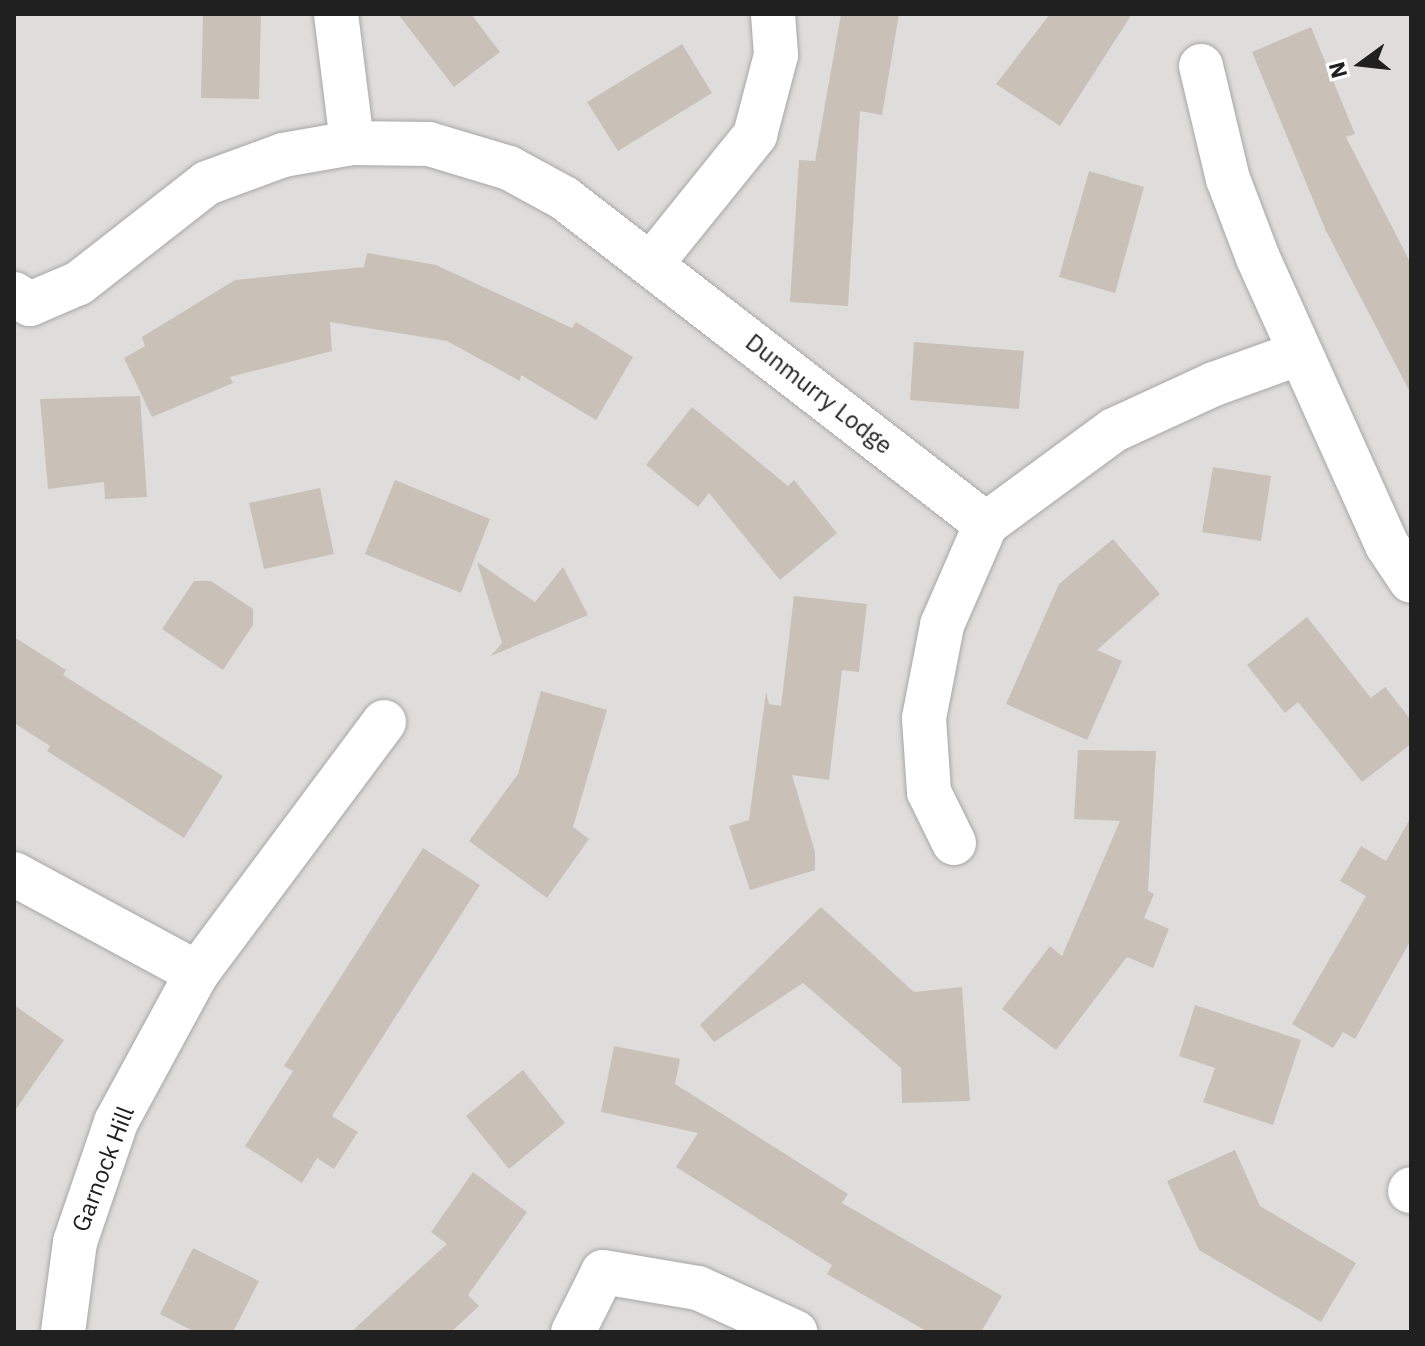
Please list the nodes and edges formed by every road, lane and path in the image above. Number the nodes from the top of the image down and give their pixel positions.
1 (336, 14) edge
2 (773, 14) edge
3 (1201, 66) dead end
4 (352, 143) junction
5 (651, 264) junction
6 (14, 294) edge
7 (1300, 353) junction
8 (986, 524) junction
9 (1411, 581) edge
10 (384, 722) dead end
11 (954, 843) dead end
12 (14, 874) edge
13 (197, 973) junction
14 (63, 1332) edge
15 (573, 1332) edge
16 (795, 1332) edge

1 - 4 street
2 - 5 street
3 - 7 street
4 - 5 street, Dunmurry Lodge
4 - 6 street, Dunmurry Lodge
5 - 8 street, Dunmurry Lodge
7 - 8 street
7 - 9 street
8 - 11 street
10 - 13 street, Garnock Hill
12 - 13 street
13 - 14 street, Garnock Hill
15 - 16 street

